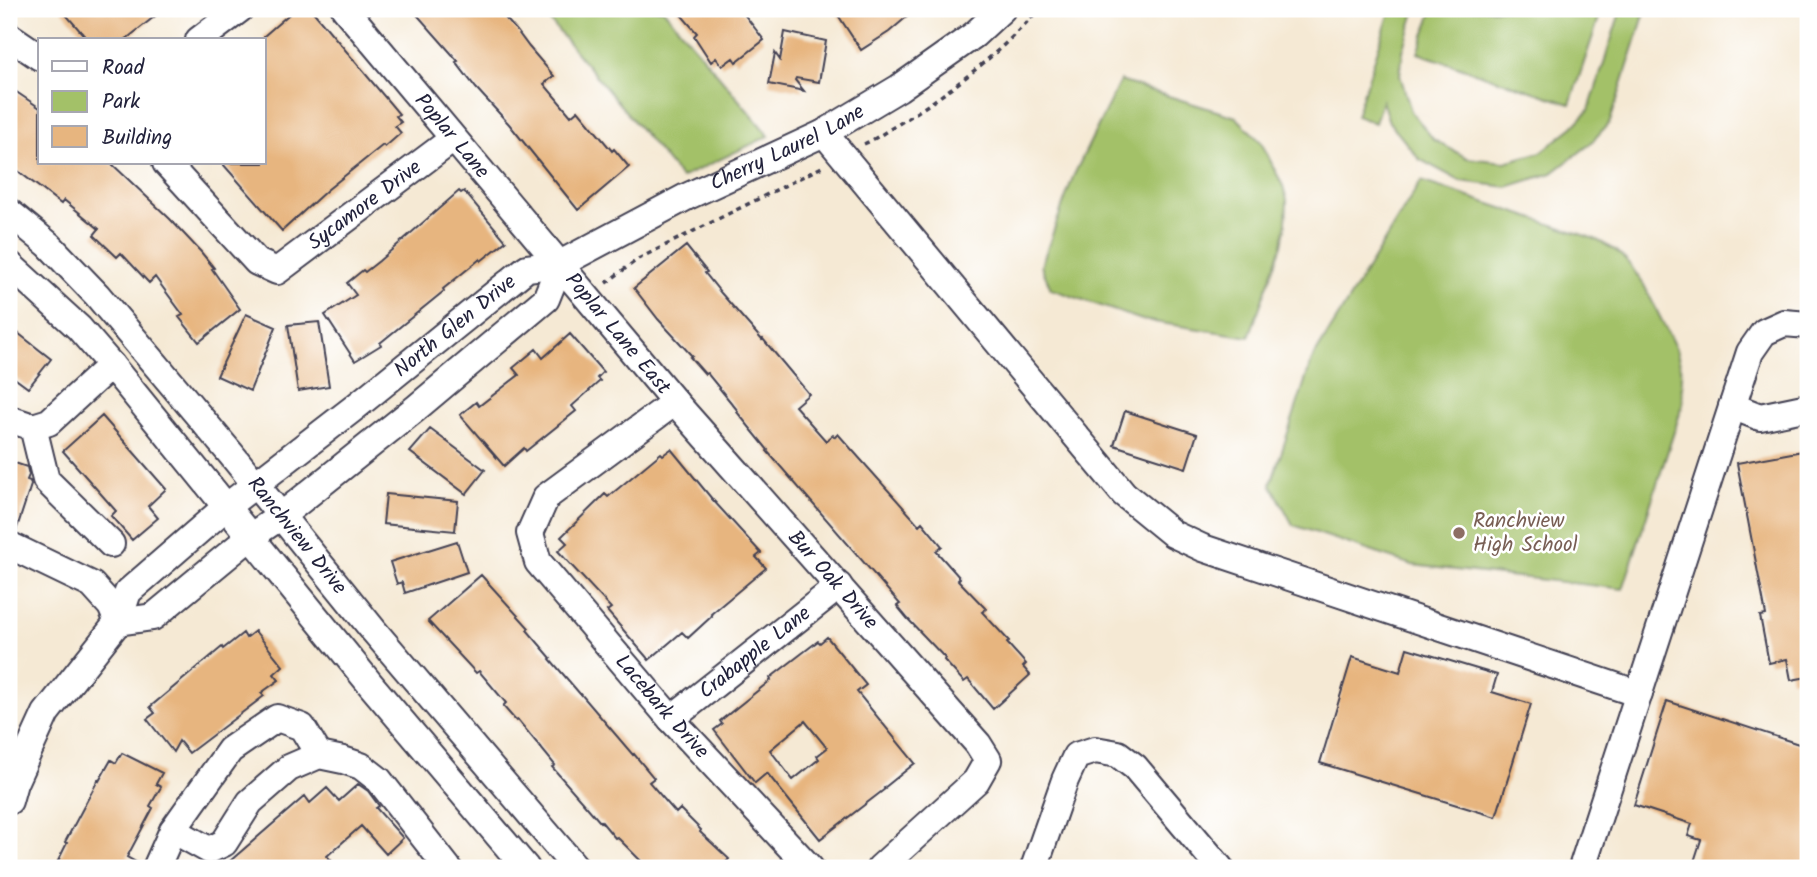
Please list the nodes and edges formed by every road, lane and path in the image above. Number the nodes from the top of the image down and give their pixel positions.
1 (240, 9) edge
2 (345, 9) edge
3 (1002, 9) edge
4 (9, 36) edge
5 (202, 38) edge
6 (38, 56) edge
7 (824, 133) junction
8 (453, 139) junction
9 (167, 164) edge
10 (9, 212) edge
11 (9, 264) edge
12 (561, 264) junction
13 (1808, 325) edge
14 (111, 365) junction
15 (675, 402) junction
16 (1732, 406) junction
17 (1808, 407) edge
18 (21, 423) edge
19 (256, 484) junction
20 (226, 507) junction
21 (281, 516) junction
22 (250, 537) junction
23 (111, 544) dead end
24 (9, 545) edge
25 (839, 586) junction
26 (118, 622) junction
27 (1639, 694) junction
28 (671, 719) junction
29 (319, 755) junction
30 (9, 801) edge
31 (173, 830) junction
32 (156, 868) edge
33 (448, 868) edge
34 (526, 868) edge
35 (576, 868) edge
36 (810, 868) edge
37 (880, 868) edge
38 (1034, 868) edge
39 (1220, 868) edge
40 (1582, 868) edge

1 - 5 street
2 - 8 street, Poplar Lane
3 - 7 street, Cherry Laurel Lane
4 - 6 street
7 - 12 street, Cherry Laurel Lane
7 - 27 street
8 - 9 street, Sycamore Drive
8 - 12 street, Poplar Lane
10 - 19 street, Ranchview Drive
11 - 14 street, Ranchview Drive
12 - 15 street, Poplar Lane East
12 - 19 street, North Glen Drive
12 - 21 street, North Glen Drive
13 - 16 street
14 - 18 street
14 - 20 street, Ranchview Drive
15 - 25 street, Bur Oak Drive
15 - 28 street, Lacebark Drive
16 - 17 street
16 - 27 street
18 - 23 street
19 - 20 street, North Glen Drive
19 - 21 street, Ranchview Drive
20 - 22 street, Ranchview Drive
20 - 26 street, North Glen Drive
21 - 22 street, North Glen Drive
21 - 35 street, Ranchview Drive
22 - 26 street, North Glen Drive
22 - 34 street, Ranchview Drive
24 - 26 street
25 - 28 street, Crabapple Lane
25 - 37 street, Bur Oak Drive
26 - 30 street, North Glen Drive
27 - 40 street
28 - 36 street, Lacebark Drive
29 - 31 street
29 - 31 street
29 - 33 street
31 - 32 street
38 - 39 street

